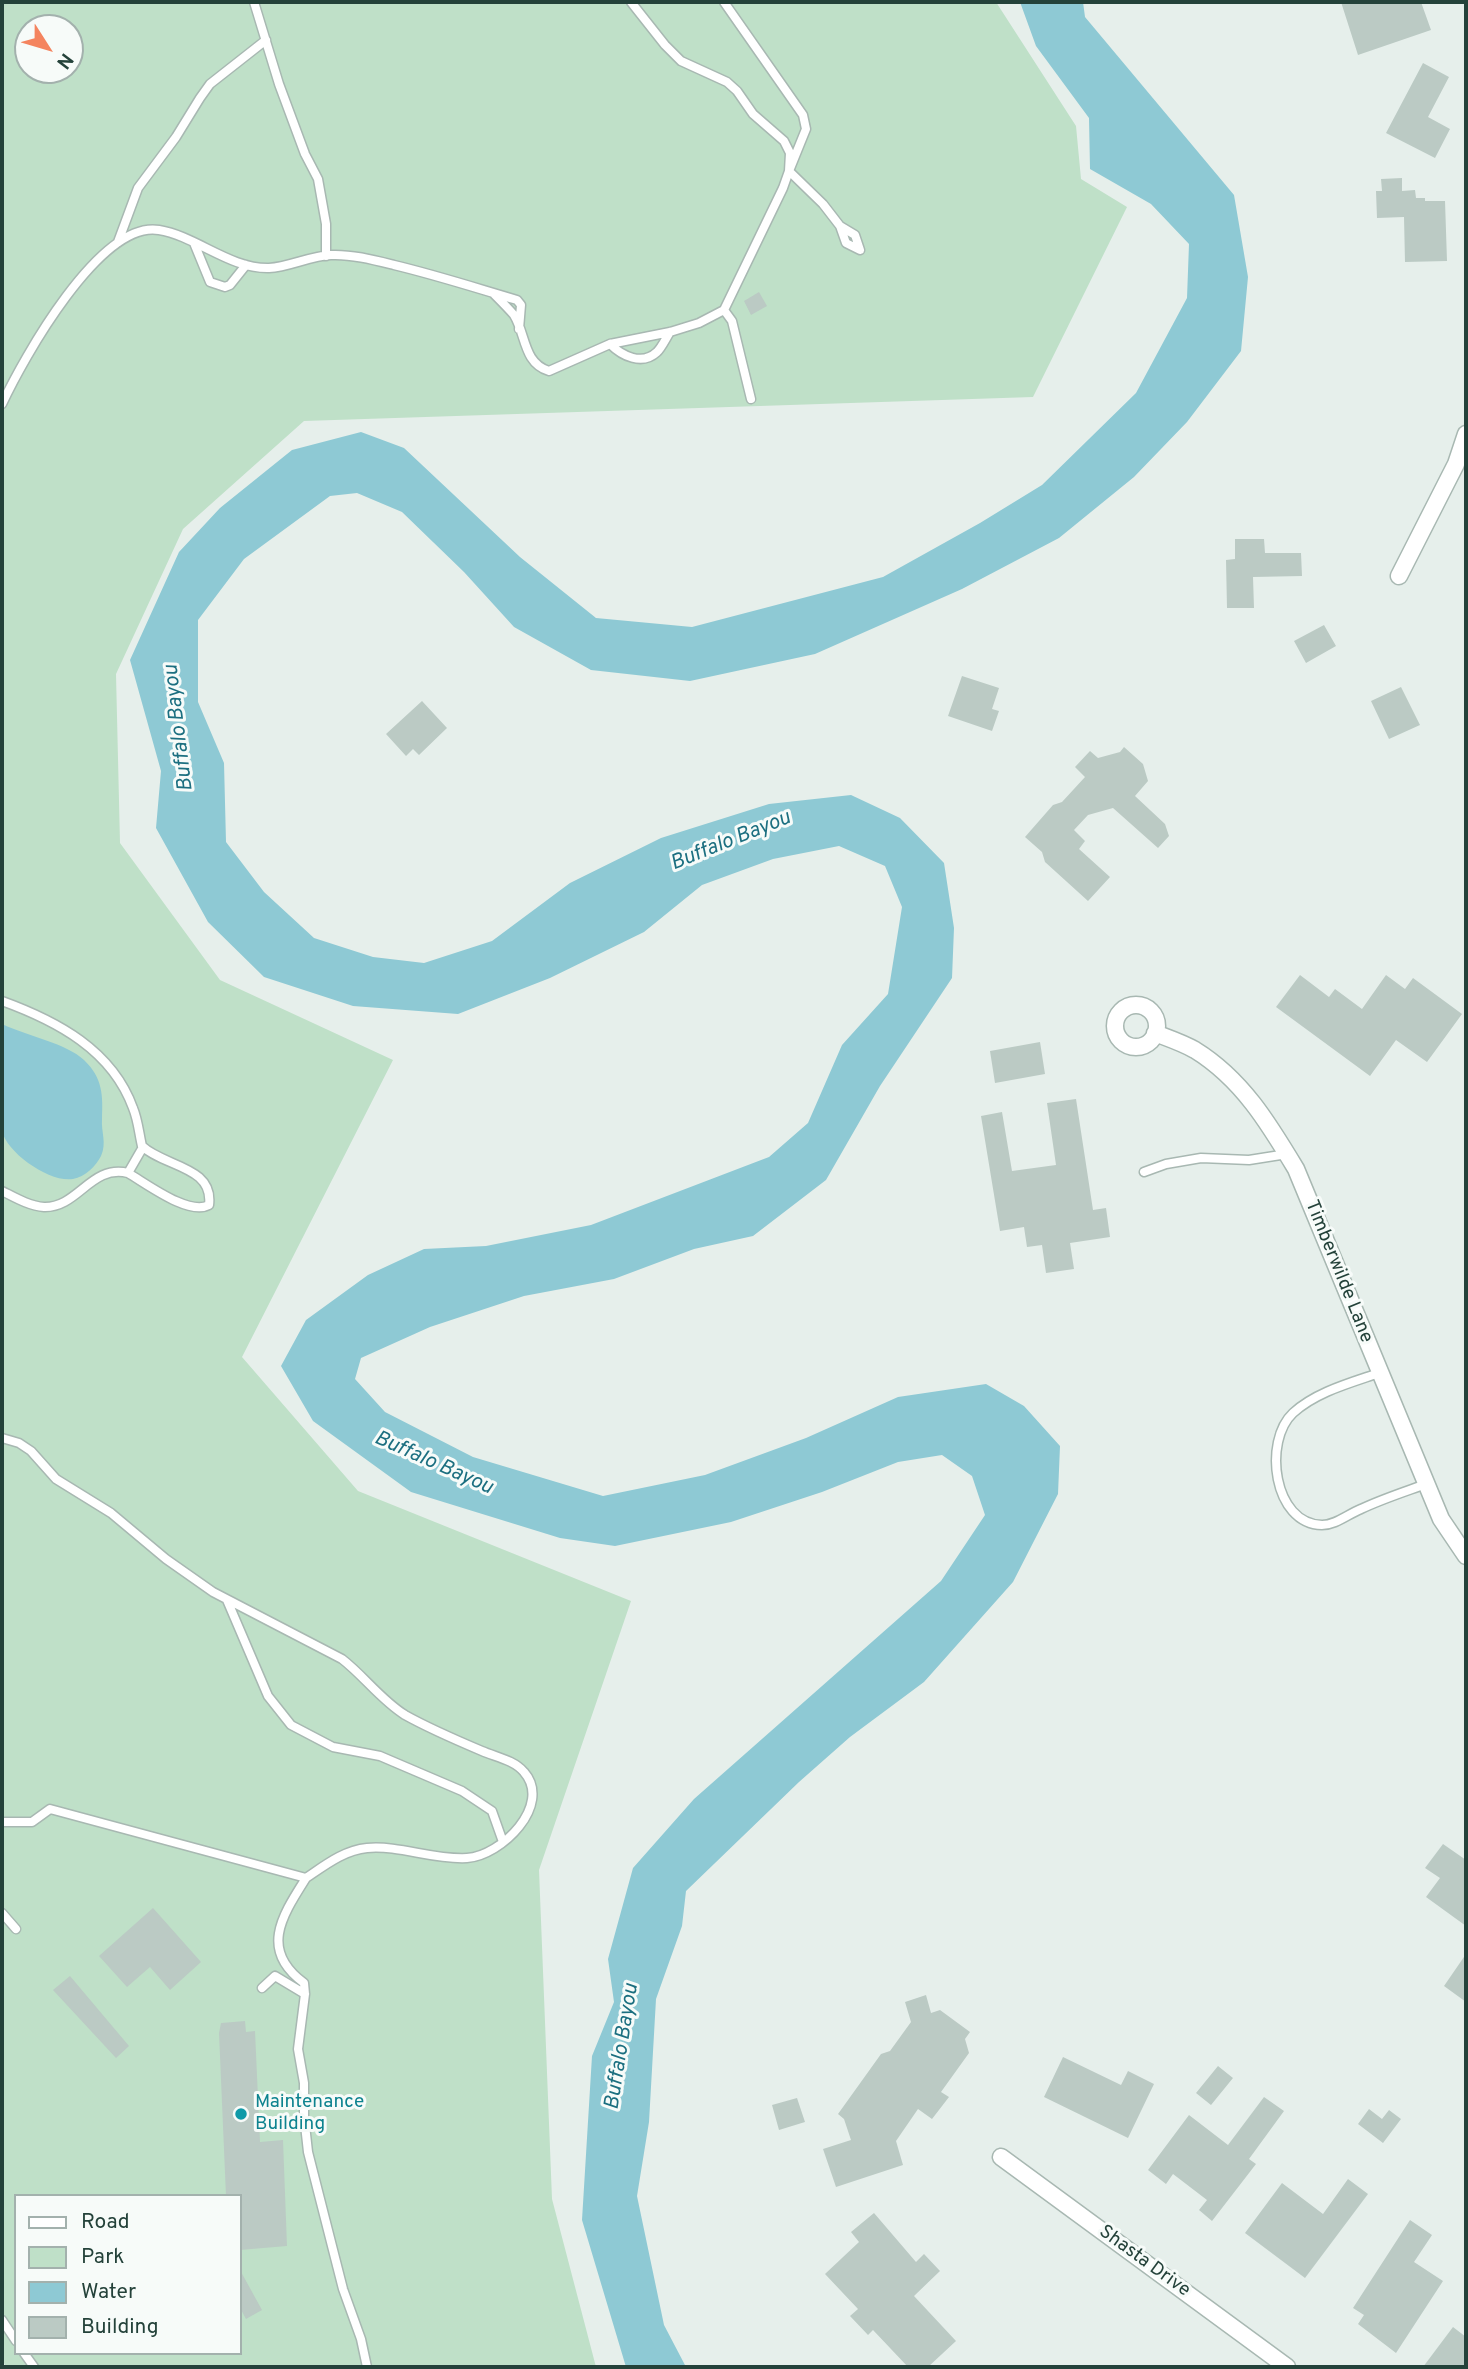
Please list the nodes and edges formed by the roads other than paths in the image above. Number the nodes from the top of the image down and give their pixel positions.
1 (254, 2) edge
2 (631, 2) edge
3 (724, 2) edge
4 (265, 40) junction
5 (789, 171) junction
6 (840, 226) dead end
7 (118, 242) junction
8 (194, 243) junction
9 (326, 256) junction
10 (246, 265) junction
11 (724, 310) junction
12 (670, 332) junction
13 (610, 344) junction
14 (751, 399) dead end
15 (2, 404) edge
16 (1466, 434) edge
17 (1399, 576) dead end
18 (2, 1001) edge
19 (1155, 1033) dead end
20 (144, 1147) junction
21 (1287, 1154) junction
22 (1144, 1172) dead end
23 (128, 1173) junction
24 (2, 1191) edge
25 (1379, 1373) junction
26 (2, 1438) edge
27 (1426, 1484) junction
28 (1466, 1556) edge
29 (227, 1600) junction
30 (2, 1822) edge
31 (503, 1842) junction
32 (306, 1878) junction
33 (2, 1913) edge
34 (16, 1929) dead end
35 (262, 1988) dead end
36 (305, 1994) junction
37 (1001, 2157) dead end
38 (2, 2320) edge
39 (14, 2338) edge
40 (367, 2367) edge
41 (1287, 2367) edge

1 - 4 lane
2 - 5 lane
3 - 5 lane
4 - 7 lane
4 - 9 lane
5 - 6 lane
5 - 11 lane
7 - 8 lane
7 - 15 lane
8 - 10 lane
8 - 10 lane
9 - 10 lane
9 - 13 lane
11 - 12 lane
11 - 14 lane
12 - 13 lane
12 - 13 lane
16 - 17 street
18 - 20 lane
19 - 21 street, Timberwilde Lane
20 - 23 lane
20 - 23 lane
21 - 22 lane
21 - 25 street, Timberwilde Lane
23 - 24 lane
25 - 27 street, Timberwilde Lane
25 - 27 lane
26 - 29 lane
27 - 28 street, Timberwilde Lane
29 - 31 lane
29 - 31 lane
30 - 32 lane
31 - 32 lane
32 - 36 lane
33 - 34 lane
35 - 36 lane
36 - 40 lane
37 - 41 street, Shasta Drive
38 - 39 lane

